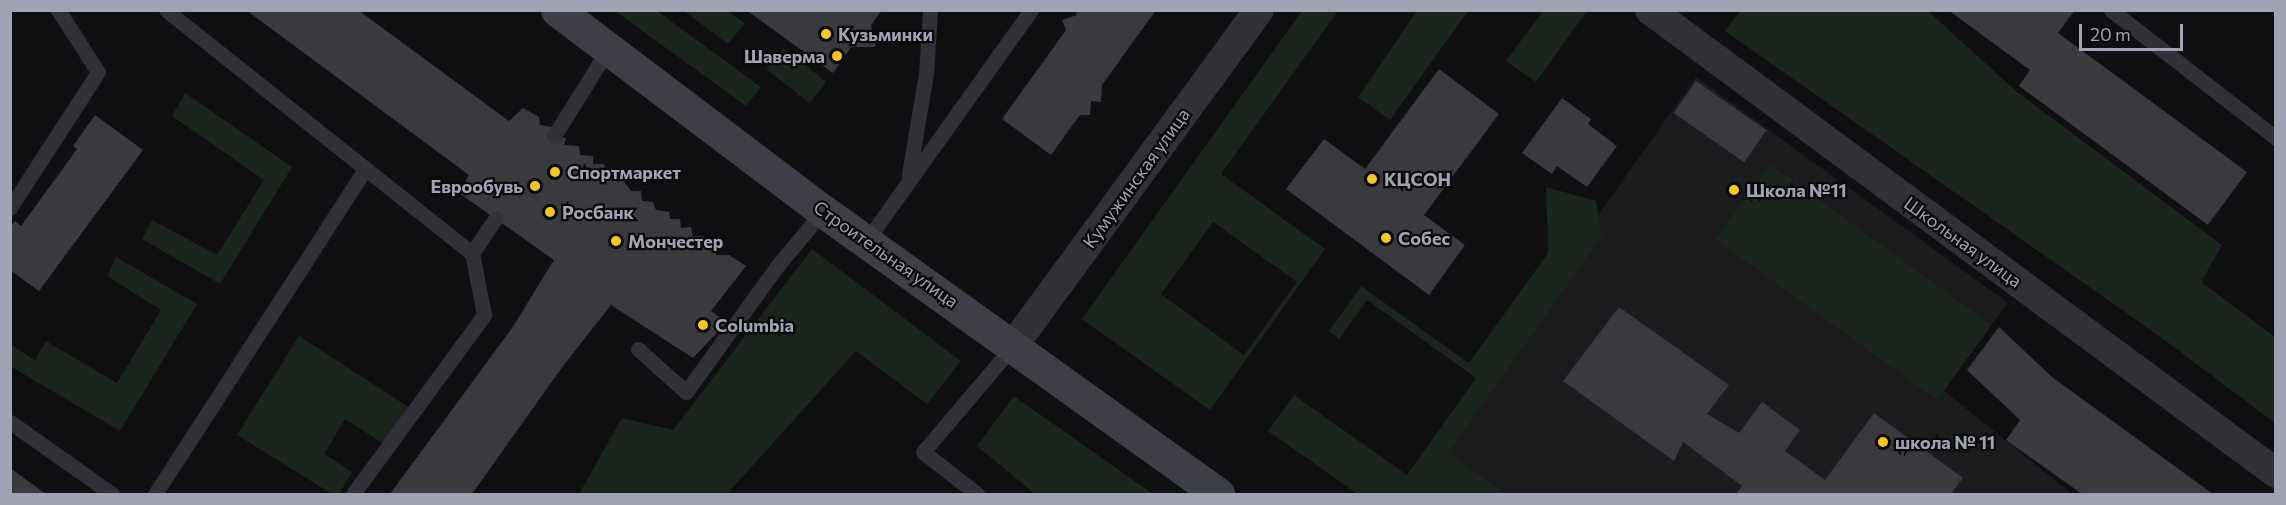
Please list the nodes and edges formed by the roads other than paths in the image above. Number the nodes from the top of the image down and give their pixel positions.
1 (58, 10) edge
2 (166, 10) edge
3 (557, 10) edge
4 (930, 10) edge
5 (1031, 10) edge
6 (1259, 10) edge
7 (1650, 10) edge
8 (2111, 10) edge
9 (607, 51) junction
10 (554, 136) dead end
11 (2276, 138) edge
12 (364, 171) junction
13 (908, 179) junction
14 (10, 208) edge
15 (824, 211) junction
16 (496, 219) dead end
17 (867, 240) junction
18 (472, 253) junction
19 (1013, 346) junction
20 (638, 349) dead end
21 (10, 422) edge
22 (2276, 473) edge
23 (1206, 491) edge
24 (112, 495) edge
25 (155, 495) edge
26 (353, 495) edge
27 (977, 495) edge

1 - 14 lane
2 - 12 lane
3 - 9 street, Строительная улица
4 - 13 lane
5 - 13 lane
6 - 19 street, Кумужинская улица
7 - 22 street, Школьная улица
8 - 11 lane
9 - 10 lane
9 - 15 street, Строительная улица
12 - 18 lane
12 - 25 lane
13 - 17 lane
15 - 17 street, Строительная улица
15 - 20 lane
16 - 18 lane
17 - 19 street, Строительная улица
18 - 26 lane
19 - 23 street, Строительная улица
19 - 27 lane
21 - 24 lane

